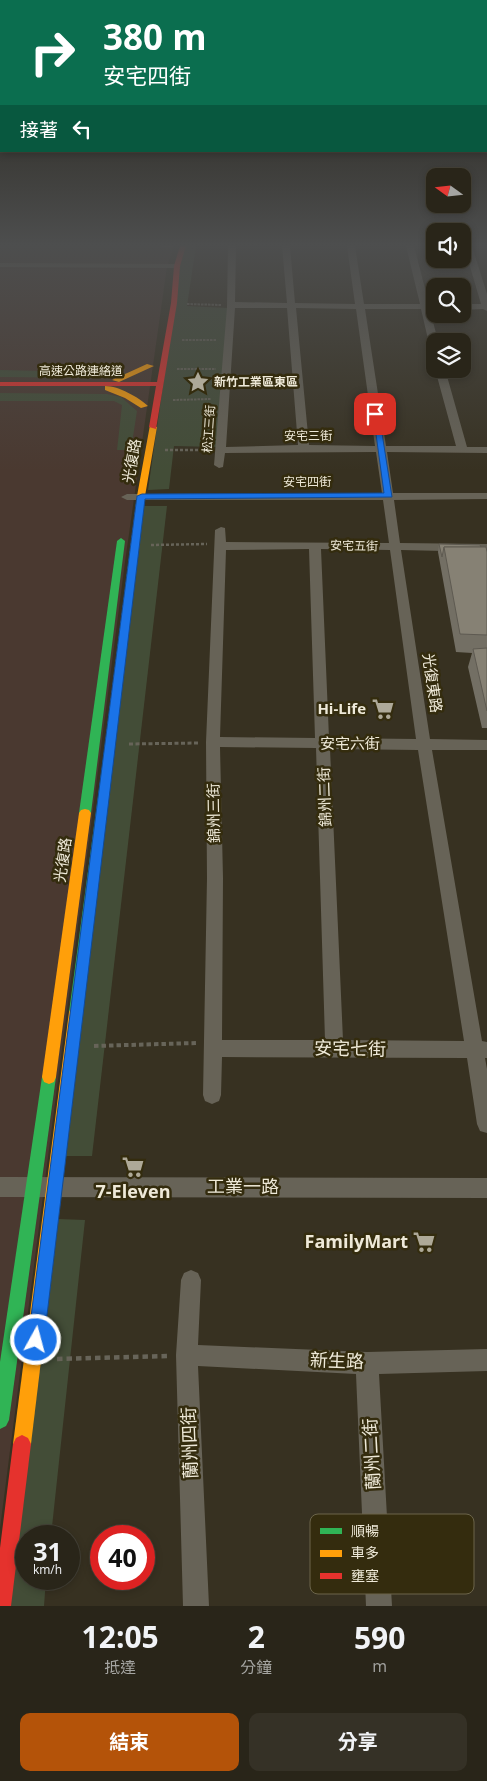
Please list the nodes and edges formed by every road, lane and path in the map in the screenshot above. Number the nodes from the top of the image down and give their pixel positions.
1 (171, 321) edge
2 (230, 321) edge
3 (292, 321) edge
4 (363, 321) edge
5 (428, 321) edge
6 (431, 333) edge
7 (229, 339) junction
8 (174, 340) dead end
9 (169, 369) dead end
10 (226, 369) junction
11 (442, 378) edge
12 (0, 384) edge
13 (161, 384) junction
14 (99, 385) junction
15 (146, 385) junction
16 (224, 399) junction
17 (164, 400) dead end
18 (304, 448) junction
19 (157, 450) dead end
20 (219, 450) junction
21 (380, 450) junction
22 (462, 450) junction
23 (487, 450) edge
24 (219, 465) dead end
25 (389, 495) junction
26 (142, 496) junction
27 (487, 496) edge
28 (127, 497) dead end
29 (123, 529) dead end
30 (221, 540) junction
31 (314, 545) junction
32 (145, 546) dead end
33 (396, 546) junction
34 (484, 548) edge
35 (485, 561) edge
36 (213, 742) junction
37 (125, 744) dead end
38 (323, 744) junction
39 (424, 744) junction
40 (487, 745) edge
41 (214, 1045) junction
42 (94, 1046) dead end
43 (334, 1049) junction
44 (481, 1050) edge
45 (212, 1095) dead end
46 (487, 1124) edge
47 (0, 1187) edge
48 (34, 1187) junction
49 (56, 1187) junction
50 (487, 1188) edge
51 (191, 1280) dead end
52 (187, 1355) junction
53 (57, 1359) dead end
54 (487, 1360) edge
55 (367, 1363) junction
56 (0, 1420) edge
57 (374, 1514) edge
58 (2, 1606) edge
59 (196, 1606) edge

1 - 13 street, 光復路
2 - 7 street, 松江三街
3 - 18 street
4 - 21 street, 光復東路
5 - 6 street
7 - 8 path
7 - 10 street, 松江三街
9 - 10 path
10 - 16 street, 松江三街
11 - 22 street
12 - 14 street, 高速公路連絡道
13 - 15 street, 高速公路連絡道
13 - 26 street, 光復路
14 - 15 street, 高速公路連絡道
14 - 15 street
14 - 15 street
16 - 17 path
16 - 20 street, 松江三街
18 - 20 street, 安宅三街
18 - 21 street, 安宅三街
19 - 20 path
20 - 24 street, 松江三街
21 - 22 street, 安宅三街
21 - 25 street, 光復東路
22 - 23 street, 安宅三街
25 - 26 street, 安宅四街
25 - 27 street, 安宅四街
25 - 33 street, 光復東路
26 - 28 street, 安宅四街
26 - 49 street, 光復路
29 - 48 street, 光復路
30 - 31 street, 安宅五街
30 - 32 path
30 - 36 street, 錦州三街
31 - 33 street, 安宅五街
31 - 38 street, 錦州二街
33 - 34 street, 安宅五街
33 - 39 street, 光復東路
34 - 35 street
36 - 37 path
36 - 38 street, 安宅六街
36 - 41 street, 錦州三街
38 - 39 street, 安宅六街
38 - 43 street, 錦州二街
39 - 40 street, 安宅六街
39 - 44 street, 光復東路
41 - 42 path
41 - 43 street, 安宅七街
41 - 45 street, 錦州三街
43 - 44 street, 安宅七街
44 - 46 street, 光復東路
47 - 48 street, 工業一路
48 - 49 street, 工業一路
48 - 56 street, 光復路
49 - 50 street, 工業一路
49 - 58 street, 光復路
51 - 52 street, 蘭州四街
52 - 53 path
52 - 55 street, 新生路
52 - 59 street, 蘭州四街
54 - 55 street, 新生路
55 - 57 street, 蘭州二街

